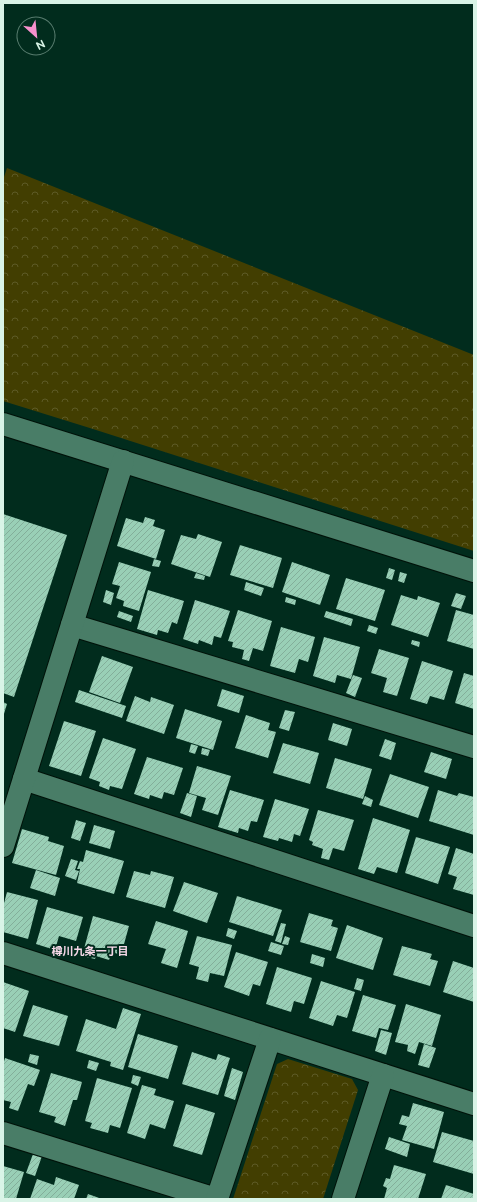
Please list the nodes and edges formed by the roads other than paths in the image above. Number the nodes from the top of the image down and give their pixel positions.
1 (3, 424) edge
2 (123, 461) junction
3 (474, 571) edge
4 (72, 625) junction
5 (474, 747) edge
6 (24, 779) junction
7 (3, 846) edge
8 (474, 926) edge
9 (3, 953) edge
10 (270, 1039) junction
11 (383, 1075) junction
12 (474, 1104) edge
13 (3, 1133) edge
14 (217, 1199) edge
15 (343, 1199) edge

1 - 2 street
2 - 3 street
2 - 4 street
4 - 5 street
4 - 6 street
6 - 7 street
6 - 8 street
9 - 10 street
10 - 11 street
10 - 14 street
11 - 12 street
11 - 15 street
13 - 14 street

